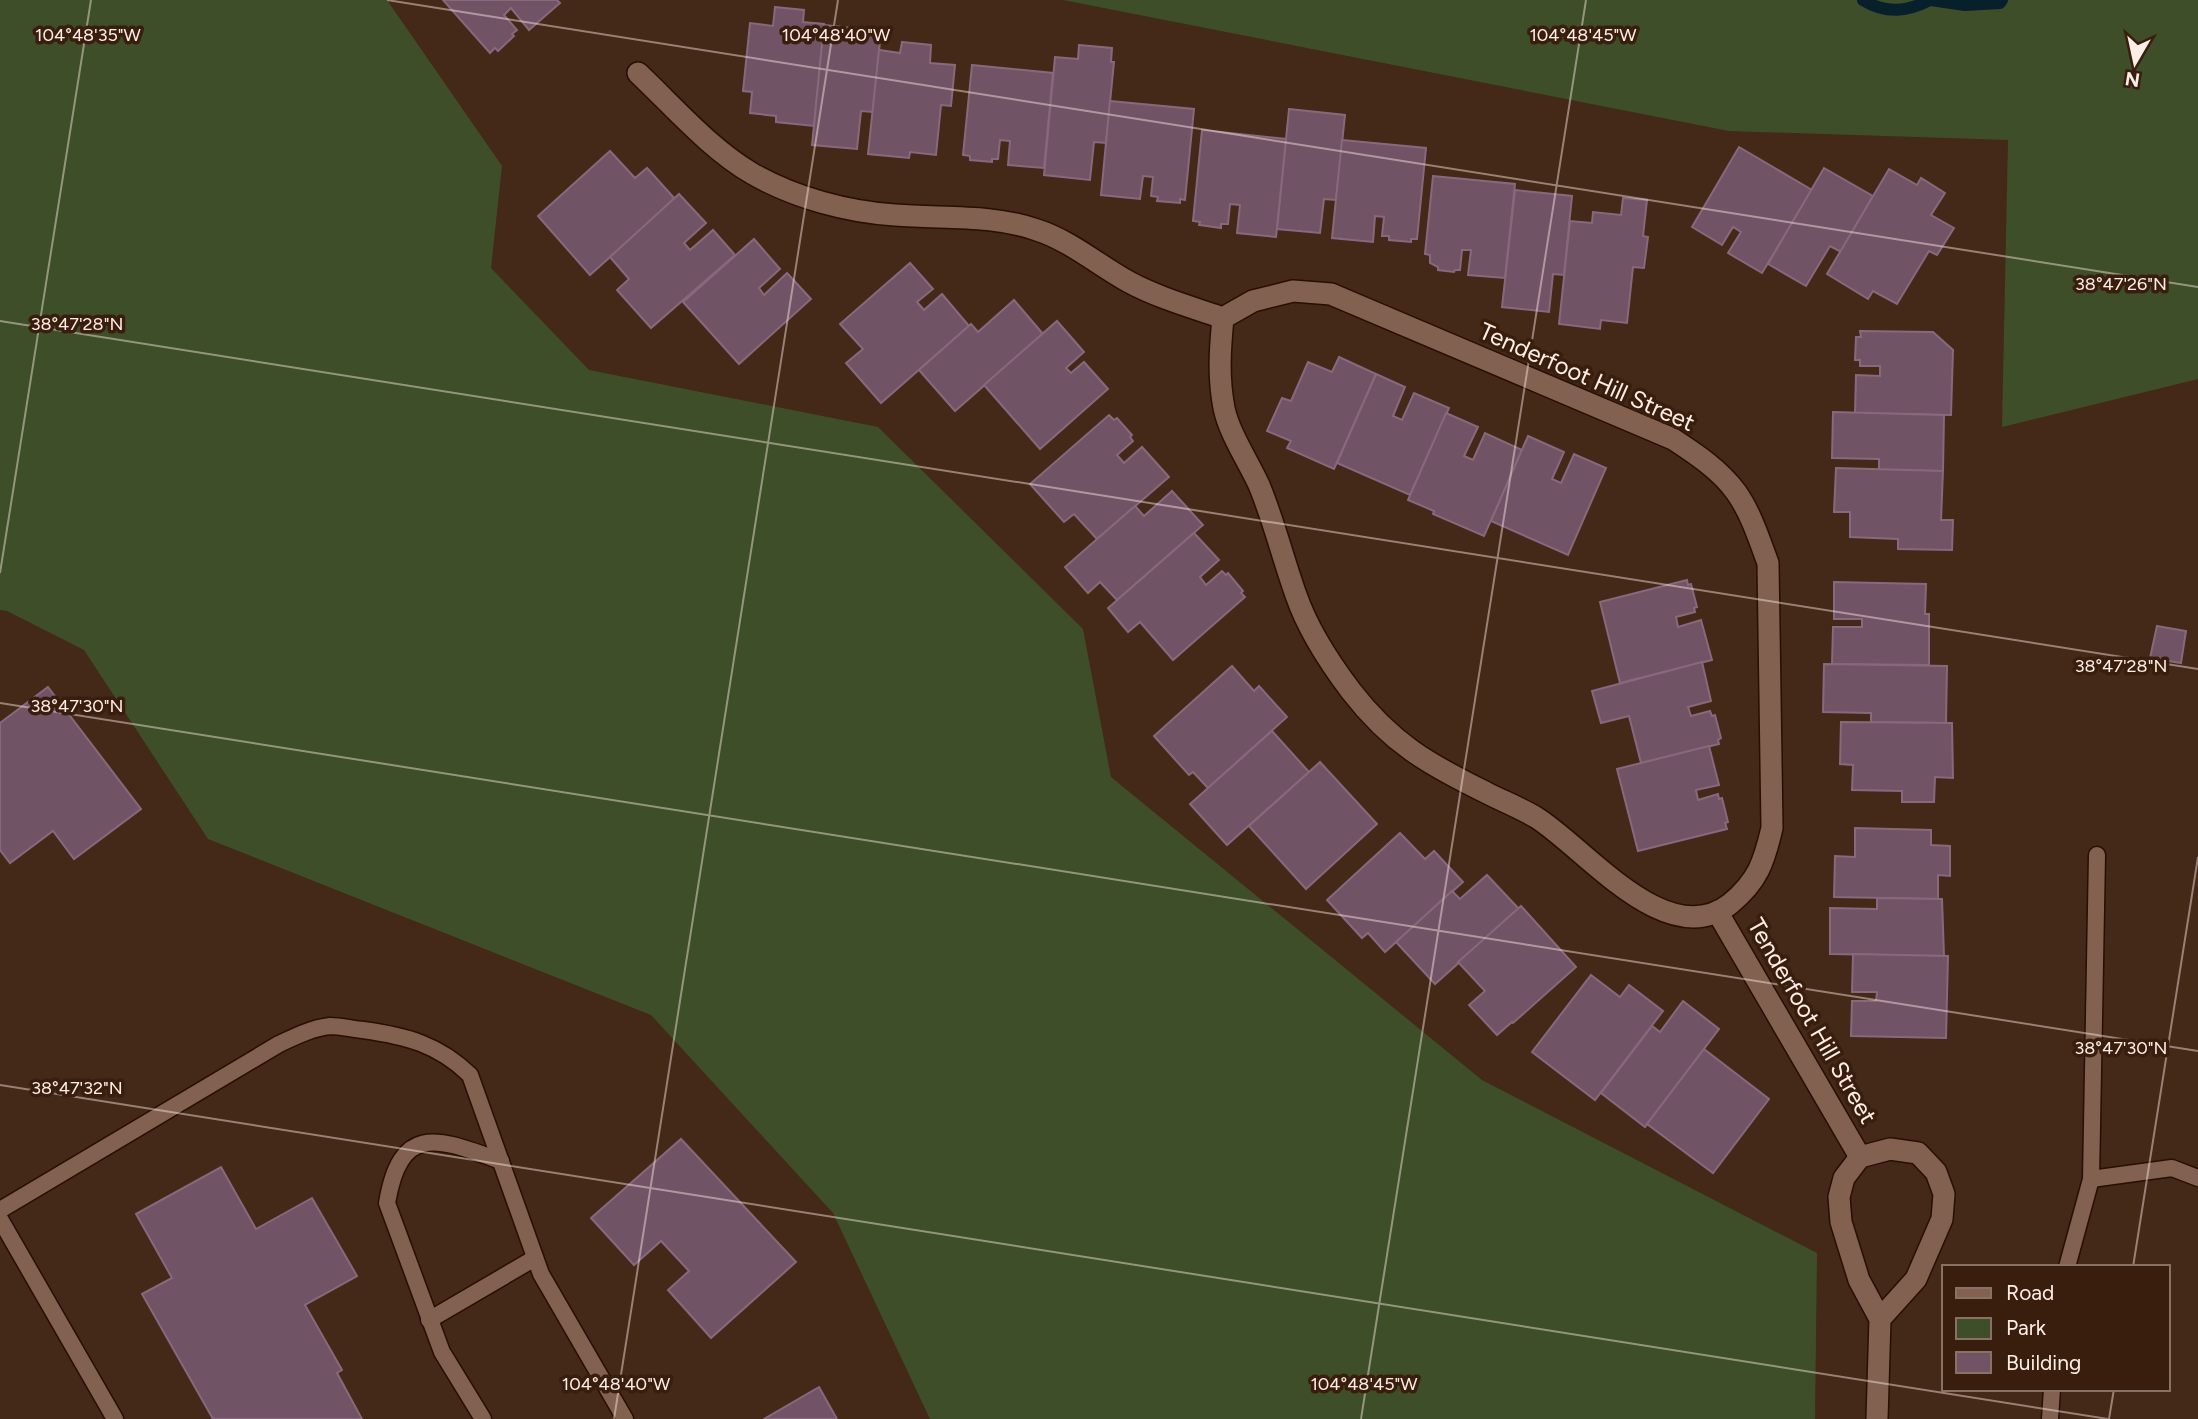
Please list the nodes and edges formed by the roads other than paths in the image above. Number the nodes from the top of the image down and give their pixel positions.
1 (638, 73) dead end
2 (1223, 318) junction
3 (2097, 855) dead end
4 (1718, 913) junction
5 (1860, 1157) junction
6 (501, 1161) junction
7 (2198, 1178) edge
8 (2091, 1180) junction
9 (0, 1210) edge
10 (0, 1219) edge
11 (535, 1258) junction
12 (2068, 1265) edge
13 (1880, 1319) junction
14 (429, 1320) junction
15 (2052, 1391) edge
16 (115, 1419) edge
17 (483, 1419) edge
18 (625, 1419) edge
19 (1877, 1419) edge
20 (2050, 1419) edge

1 - 2 street
2 - 4 street, Tenderfoot Hill Street
2 - 4 street, Tenderfoot Hill Street
3 - 8 lane
4 - 5 street, Tenderfoot Hill Street
5 - 13 street, Tenderfoot Hill Street
5 - 13 street, Tenderfoot Hill Street
6 - 9 lane
6 - 11 lane
6 - 14 lane
7 - 8 lane
8 - 12 lane
10 - 16 lane
11 - 14 lane
11 - 18 lane
13 - 19 street
14 - 17 lane
15 - 20 lane

